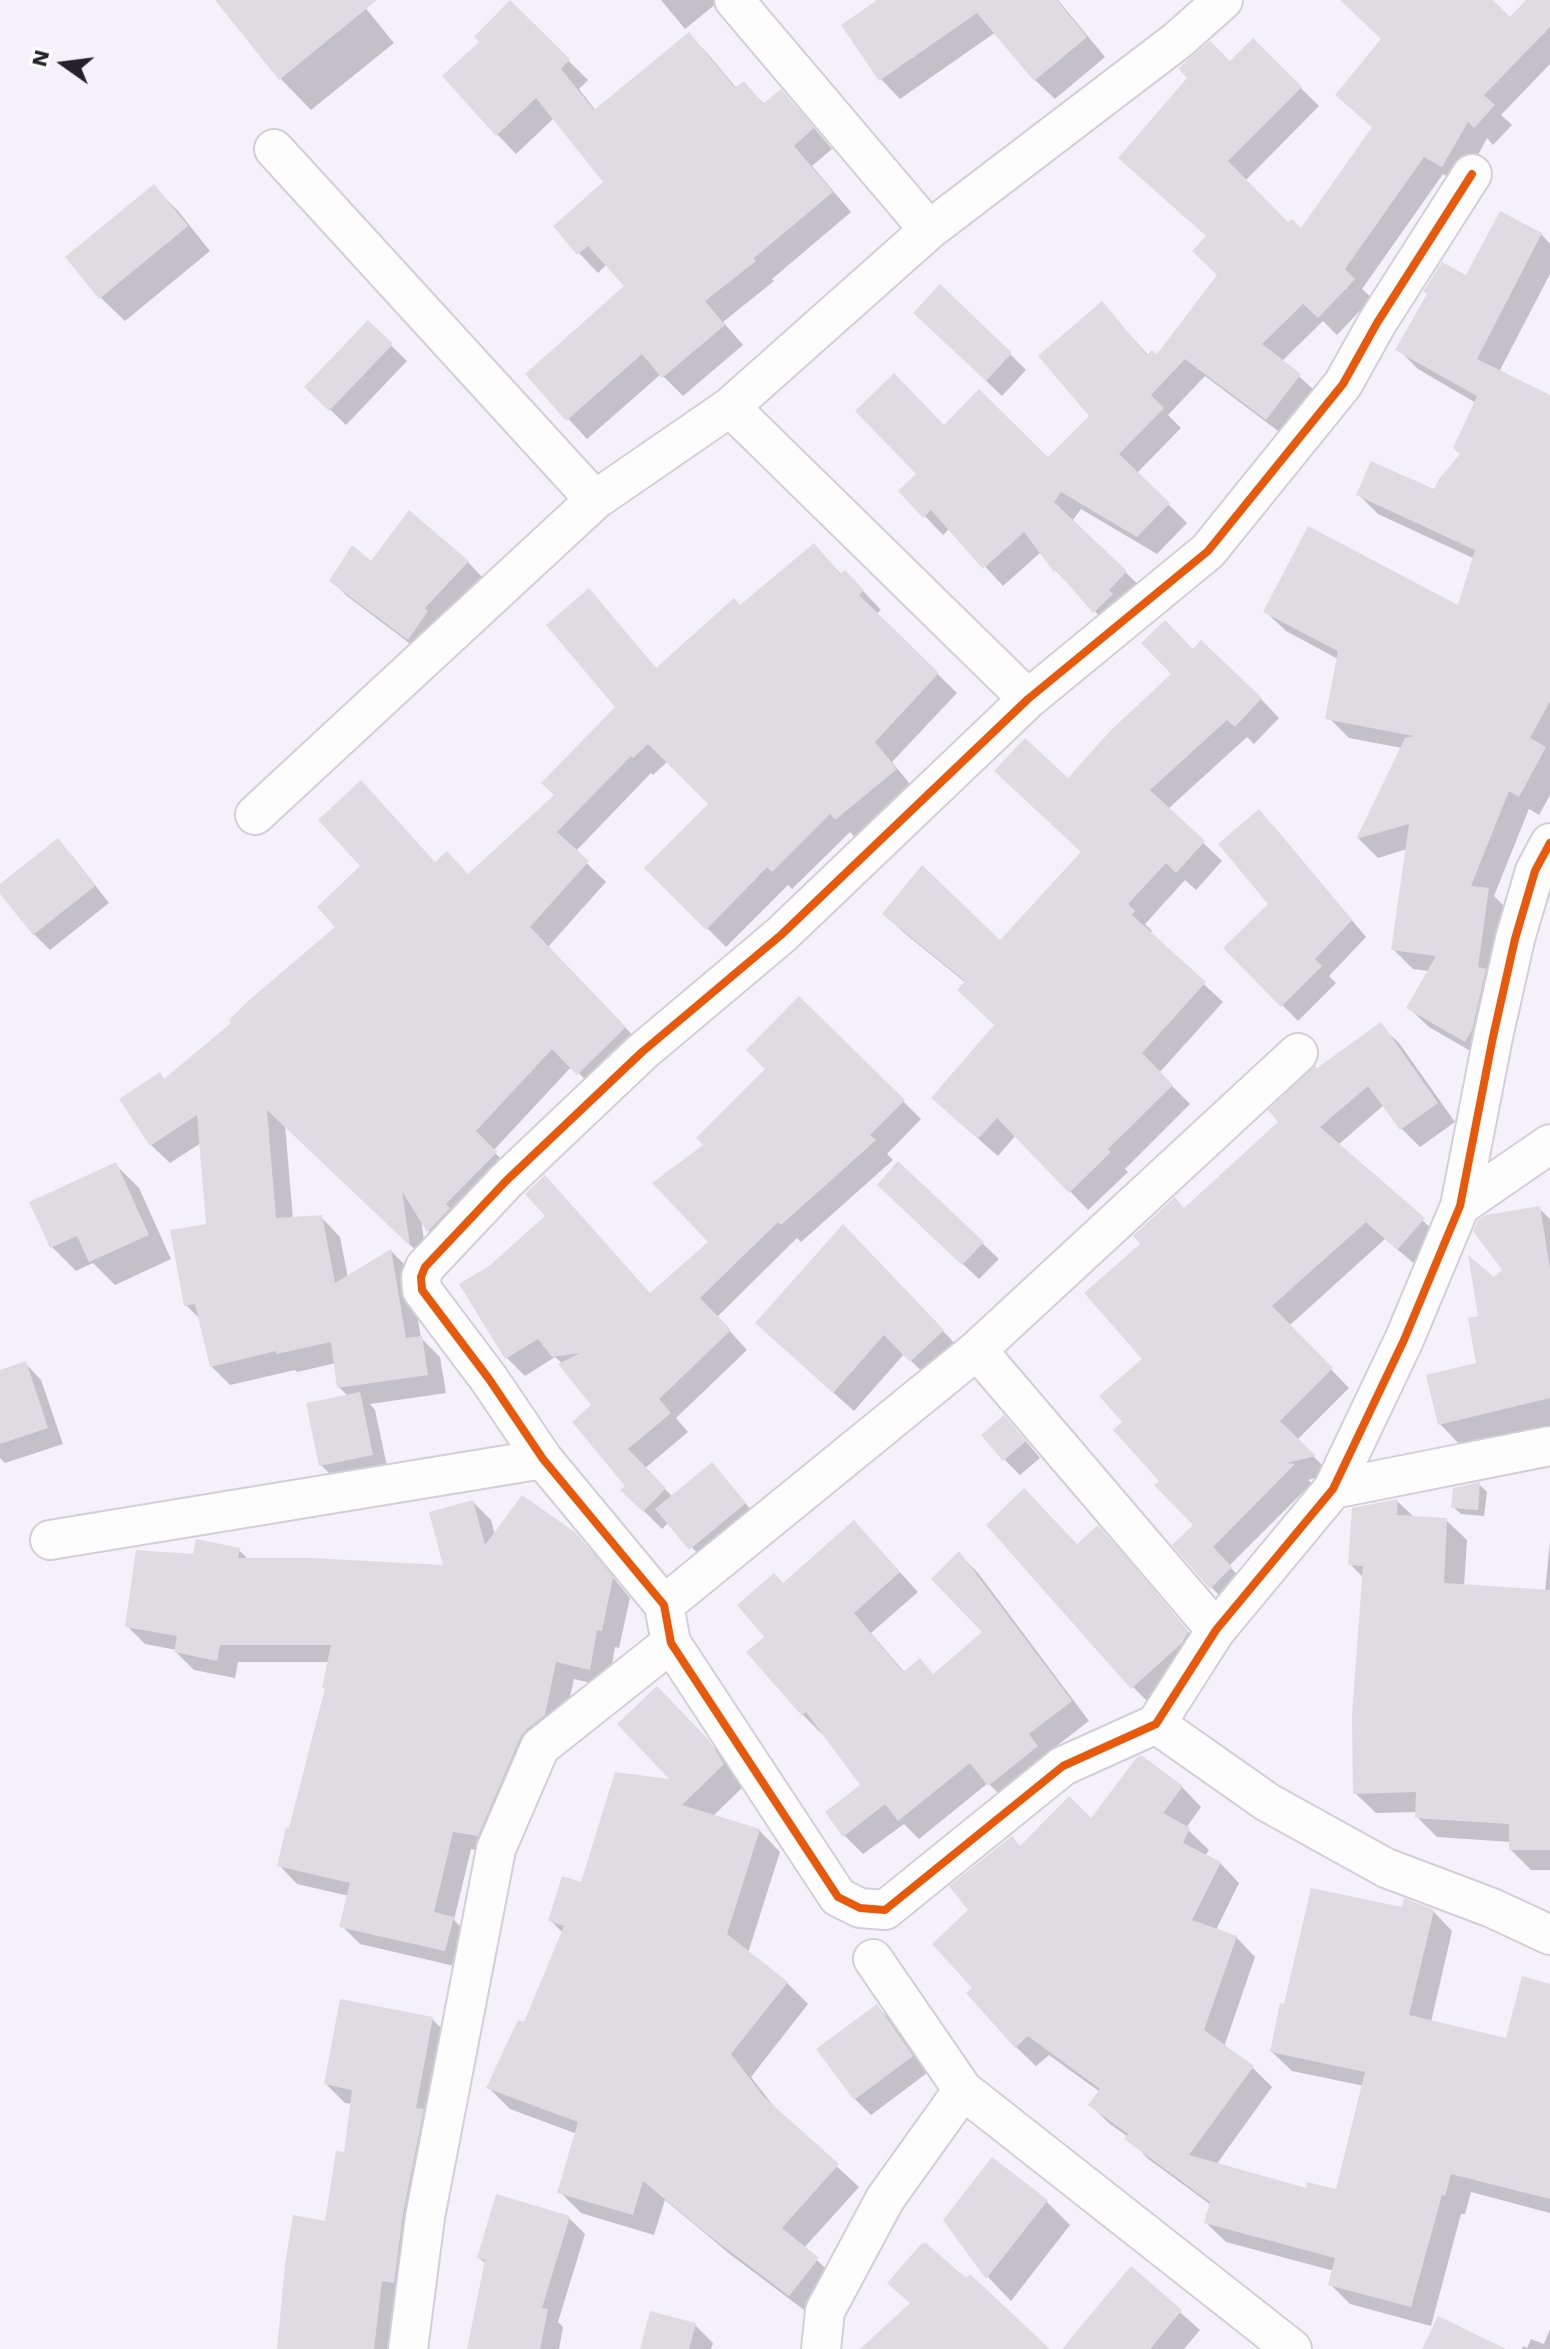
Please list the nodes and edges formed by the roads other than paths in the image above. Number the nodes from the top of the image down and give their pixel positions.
1 (734, 0) edge
2 (1223, 0) edge
3 (274, 149) dead end
4 (1472, 174) dead end
5 (929, 230) junction
6 (730, 407) junction
7 (595, 500) junction
8 (1028, 699) junction
9 (255, 815) dead end
10 (1550, 843) edge
11 (1298, 1053) dead end
12 (1550, 1144) edge
13 (1460, 1206) junction
14 (977, 1350) junction
15 (1550, 1446) edge
16 (543, 1459) junction
17 (1333, 1489) junction
18 (50, 1540) dead end
19 (664, 1605) junction
20 (1216, 1630) junction
21 (671, 1643) junction
22 (1156, 1724) junction
23 (1550, 1935) edge
24 (873, 1959) dead end
25 (963, 2090) junction
26 (408, 2349) edge
27 (821, 2349) edge
28 (1292, 2349) edge

1 - 5 street
2 - 5 street
3 - 7 street
4 - 8 street
5 - 6 street
6 - 7 street
6 - 8 street
7 - 9 street
8 - 16 street
10 - 13 street
11 - 14 street
12 - 13 street
13 - 17 street
14 - 19 street
14 - 20 street
15 - 17 street
16 - 18 street
16 - 19 street
17 - 20 street
19 - 21 street
20 - 22 street
21 - 22 street
21 - 26 street
22 - 23 street
24 - 25 street
25 - 27 street
25 - 28 street

